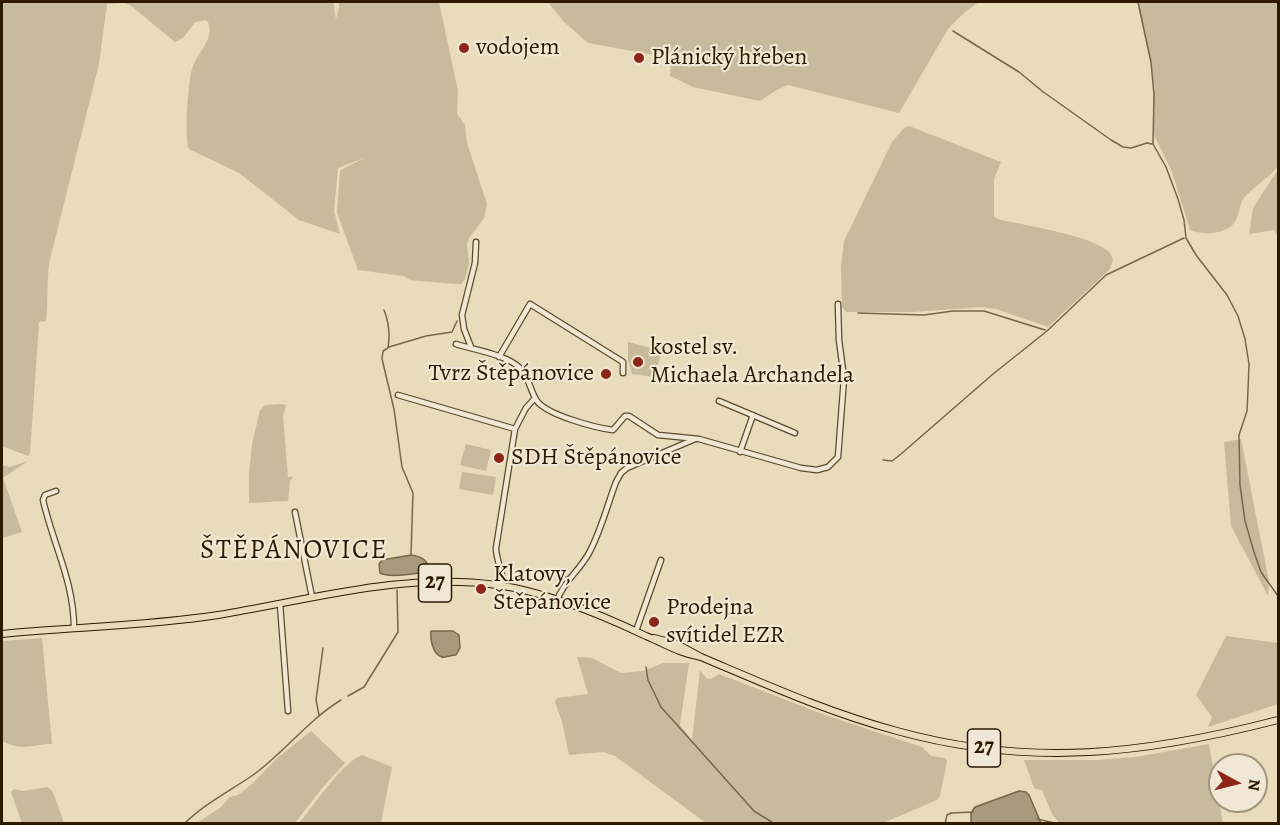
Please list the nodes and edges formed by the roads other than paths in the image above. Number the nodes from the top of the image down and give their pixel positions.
1 (476, 242) dead end
2 (838, 304) dead end
3 (456, 344) dead end
4 (471, 347) junction
5 (499, 357) junction
6 (623, 373) dead end
7 (398, 394) dead end
8 (535, 398) junction
9 (719, 401) dead end
10 (753, 415) junction
11 (516, 429) junction
12 (795, 433) dead end
13 (695, 439) junction
14 (740, 452) junction
15 (56, 491) dead end
16 (295, 512) dead end
17 (661, 560) dead end
18 (503, 586) junction
19 (312, 597) junction
20 (557, 600) junction
21 (280, 604) junction
22 (74, 628) junction
23 (636, 631) junction
24 (2, 634) edge
25 (288, 711) dead end
26 (1278, 720) edge

1 - 4 street
2 - 14 street
3 - 4 street
4 - 5 street
5 - 6 street
5 - 8 street
7 - 11 street
8 - 11 street
8 - 13 street
9 - 10 street
10 - 12 street
10 - 14 street
11 - 18 street
13 - 14 street
13 - 20 street
15 - 22 street
16 - 19 street
17 - 23 street
18 - 19 main road, 27
18 - 20 main road, 27
19 - 21 main road, 27
20 - 23 main road, 27
21 - 22 main road, 27
21 - 25 street
22 - 24 main road, 27
23 - 26 main road, 27

